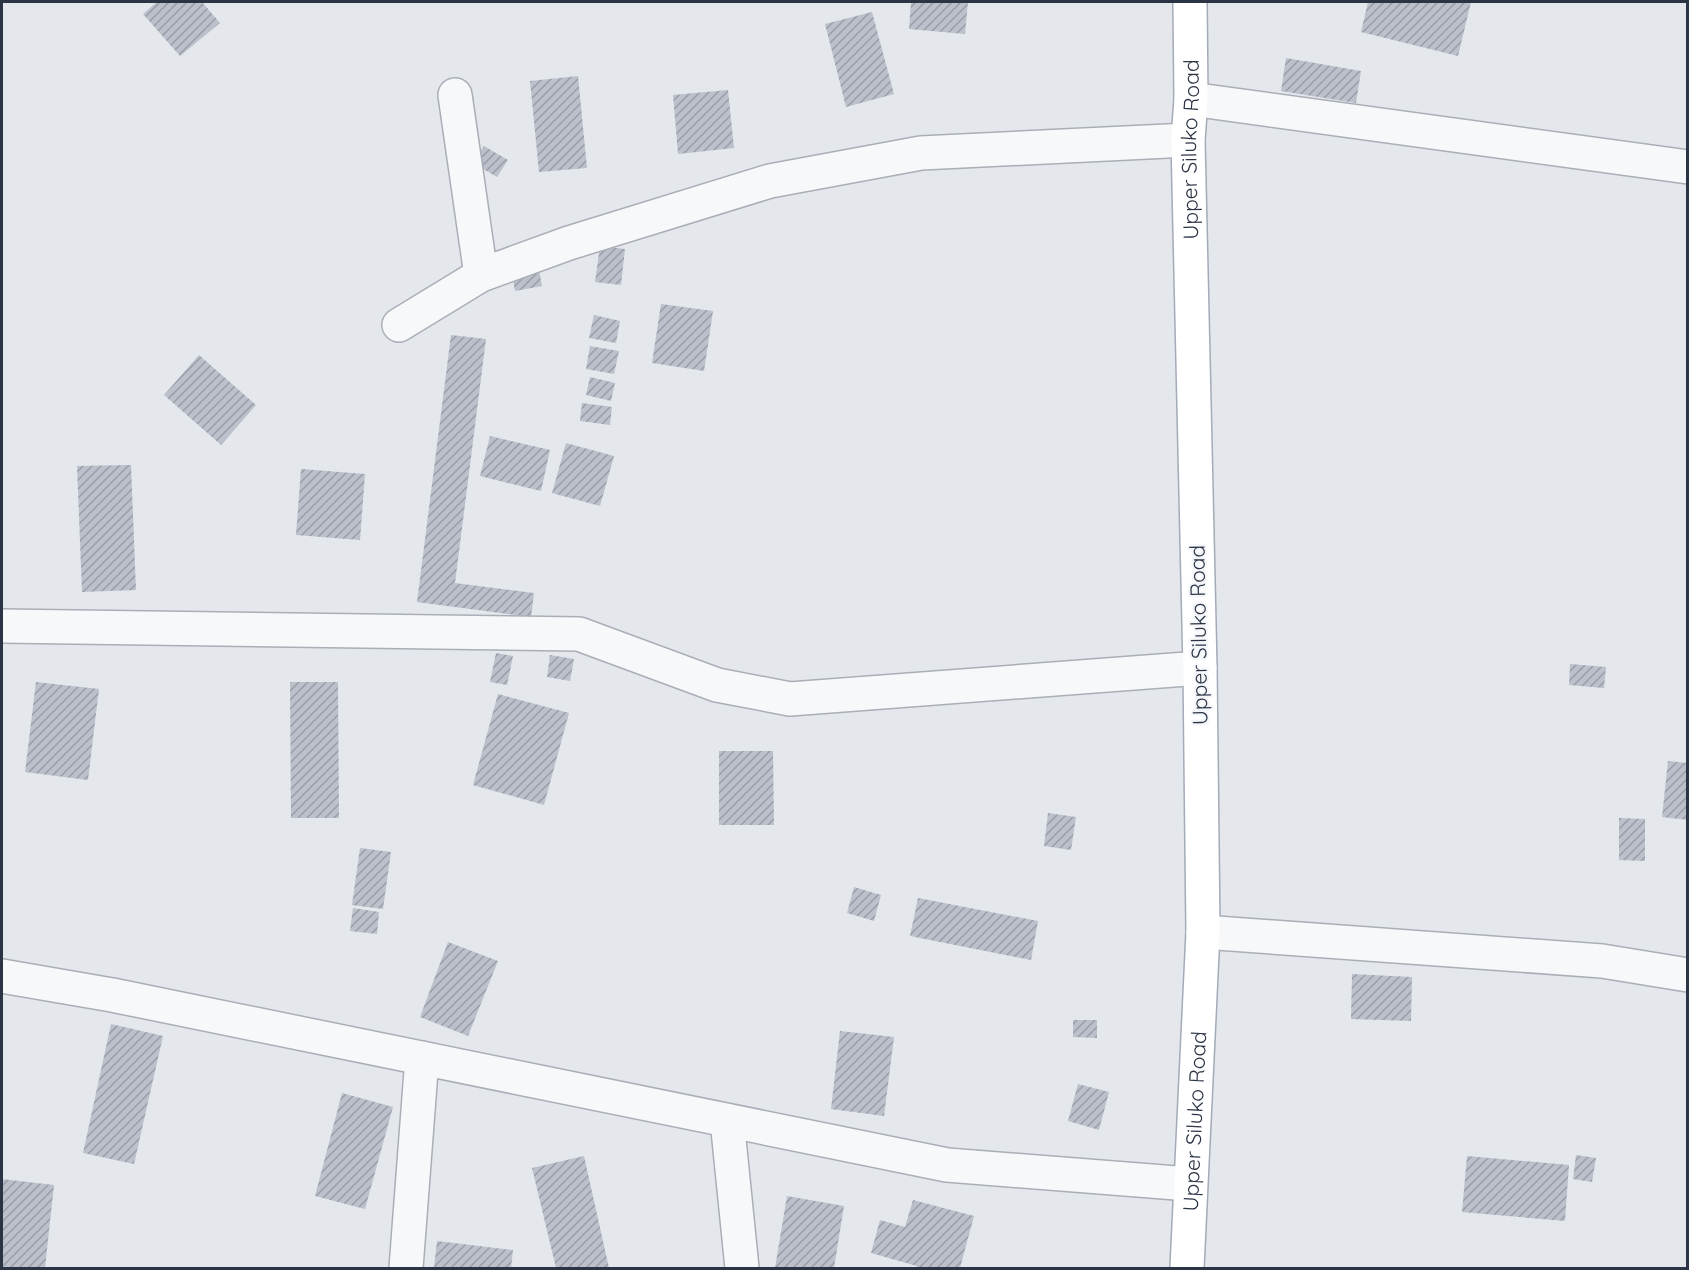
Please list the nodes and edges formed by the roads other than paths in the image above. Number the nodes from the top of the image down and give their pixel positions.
1 (1190, 2) edge
2 (1191, 99) junction
3 (1188, 140) junction
4 (1688, 167) edge
5 (480, 243) dead end
6 (481, 275) junction
7 (399, 325) dead end
8 (2, 627) edge
9 (1200, 668) junction
10 (1203, 932) junction
11 (1688, 975) edge
12 (2, 976) edge
13 (422, 1058) junction
14 (727, 1120) junction
15 (1189, 1184) junction
16 (406, 1269) edge
17 (742, 1269) edge
18 (1187, 1269) edge

1 - 2 main road, Upper Siluko Road
2 - 3 main road, Upper Siluko Road
2 - 4 street
3 - 6 street
3 - 9 main road, Upper Siluko Road
5 - 6 street
6 - 7 street
8 - 9 street
9 - 10 main road, Upper Siluko Road
10 - 11 street
10 - 15 main road, Upper Siluko Road
12 - 13 street
13 - 14 street
13 - 16 street
14 - 15 street
14 - 17 street
15 - 18 main road, Upper Siluko Road

